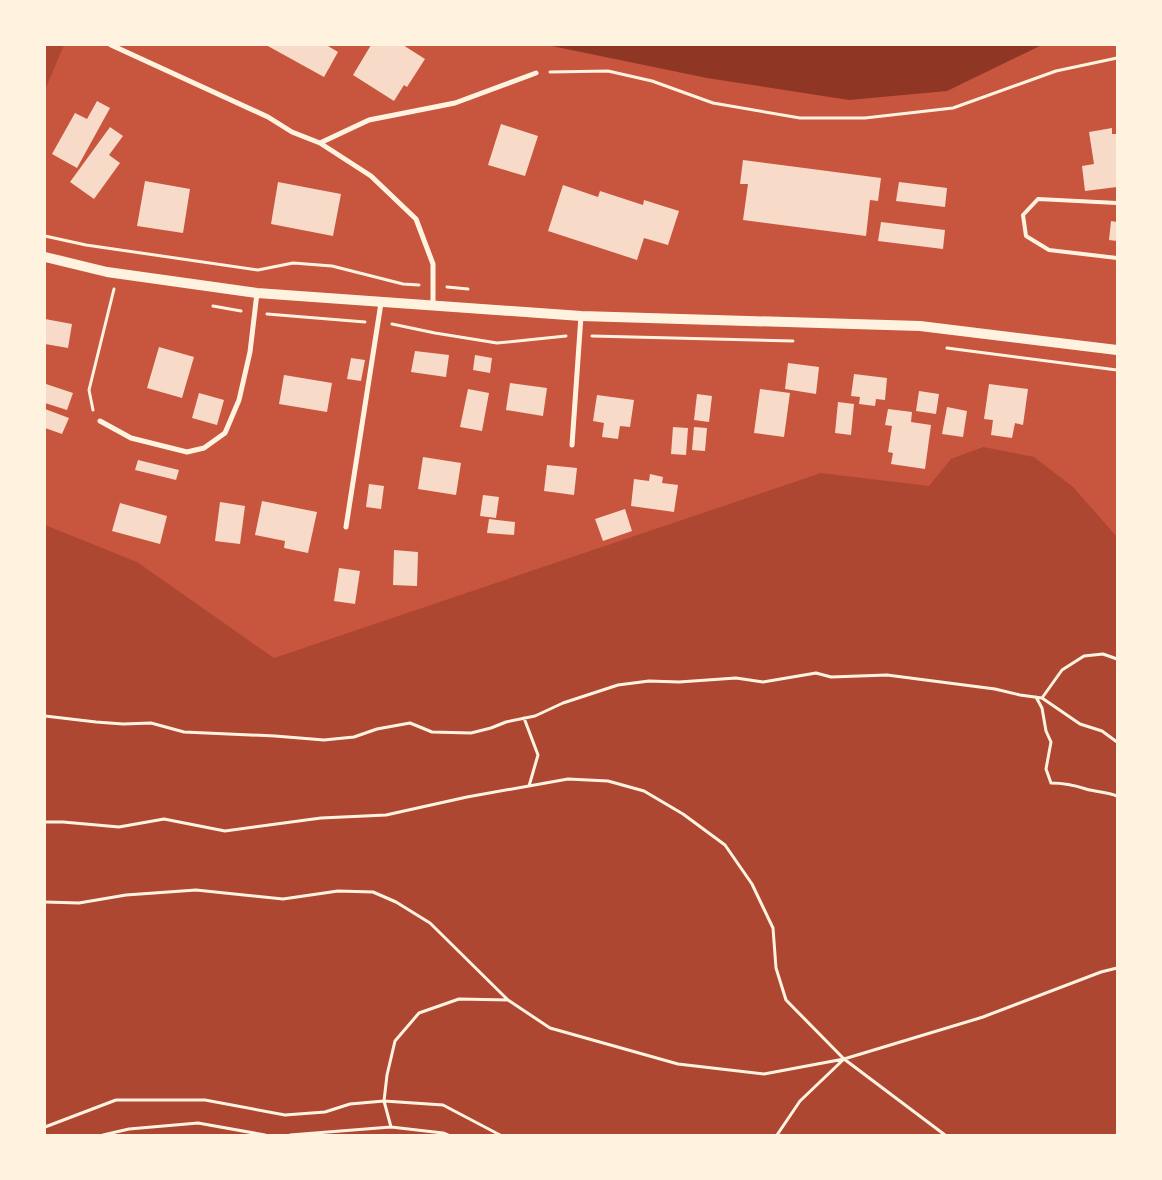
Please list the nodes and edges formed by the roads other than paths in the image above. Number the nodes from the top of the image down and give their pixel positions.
1 (112, 45) edge
2 (536, 73) road end
3 (320, 143) junction
4 (1117, 203) edge
5 (45, 257) edge
6 (1117, 258) edge
7 (258, 293) junction
8 (381, 303) junction
9 (433, 305) junction
10 (581, 316) junction
11 (1117, 350) edge
12 (100, 421) road end
13 (572, 445) dead end
14 (346, 527) dead end

1 - 3 street
2 - 3 street
3 - 9 street
4 - 6 lane
5 - 7 main road
7 - 8 main road
7 - 12 street
8 - 9 main road
8 - 14 street
9 - 10 main road
10 - 11 main road
10 - 13 street

